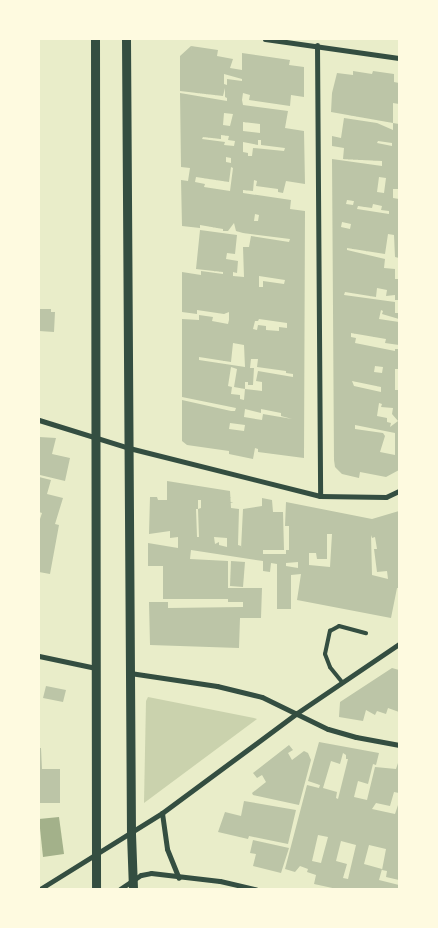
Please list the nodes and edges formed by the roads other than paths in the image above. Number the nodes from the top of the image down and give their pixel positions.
1 (94, 39) edge
2 (126, 39) edge
3 (266, 39) edge
4 (317, 46) junction
5 (399, 58) edge
6 (39, 420) edge
7 (96, 436) junction
8 (129, 448) junction
9 (399, 491) edge
10 (320, 496) junction
11 (366, 633) dead end
12 (399, 644) edge
13 (39, 656) edge
14 (96, 668) junction
15 (130, 672) junction
16 (342, 682) junction
17 (297, 713) junction
18 (399, 745) edge
19 (162, 813) junction
20 (131, 834) junction
21 (95, 856) junction
22 (179, 878) junction
23 (133, 885) edge
24 (40, 889) edge
25 (96, 889) edge
26 (120, 889) edge
27 (256, 889) edge

1 - 7 street
2 - 8 street
3 - 4 street
4 - 5 street
4 - 10 street
6 - 7 street
7 - 8 street
7 - 14 street
8 - 10 street
8 - 15 street
9 - 10 street
11 - 16 lane
12 - 16 street
13 - 14 street
14 - 21 street
15 - 17 street
15 - 20 street
16 - 17 street
17 - 18 street
17 - 19 street
19 - 20 street
19 - 22 street
20 - 21 street
20 - 23 street
21 - 24 street
21 - 25 street
22 - 23 street
22 - 27 street
23 - 26 street

